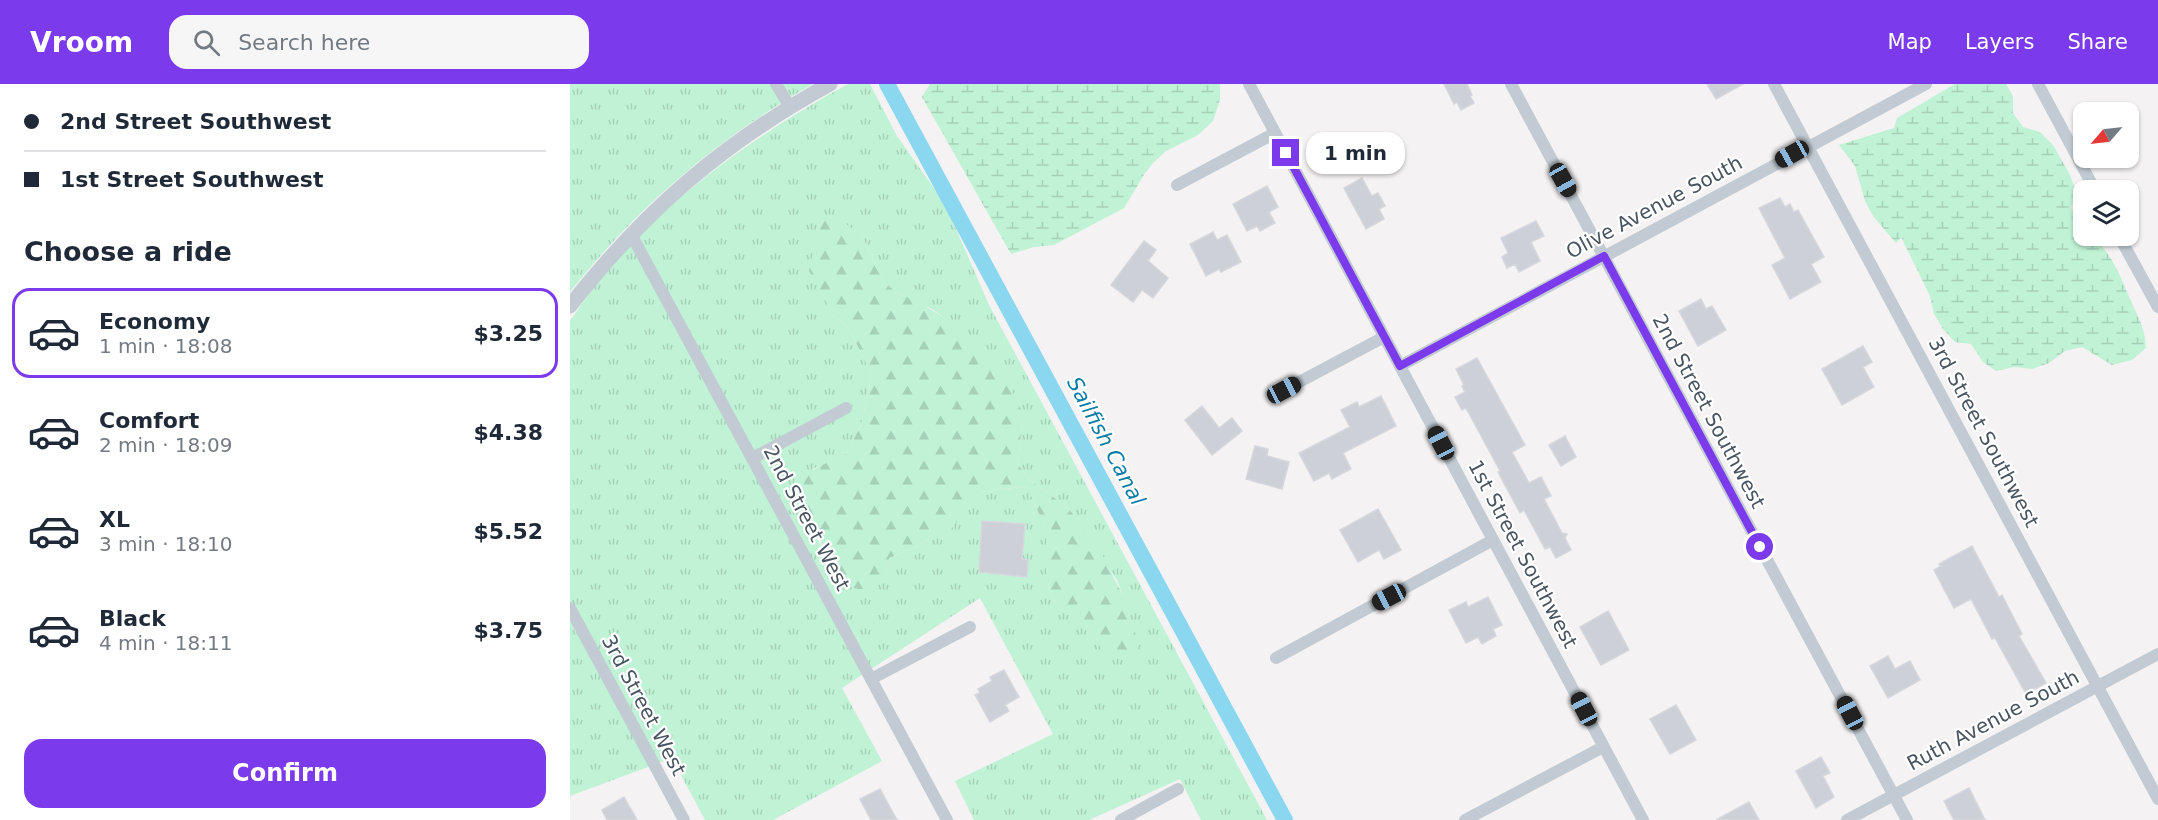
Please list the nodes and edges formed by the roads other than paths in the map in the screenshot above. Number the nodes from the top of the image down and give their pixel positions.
1 (776, 84) edge
2 (830, 84) edge
3 (1249, 84) edge
4 (1511, 84) edge
5 (1774, 84) edge
6 (1926, 84) edge
7 (2038, 84) edge
8 (790, 107) junction
9 (1275, 133) junction
10 (1809, 147) junction
11 (2090, 180) edge
12 (1177, 185) dead end
13 (631, 234) junction
14 (2125, 246) edge
15 (1604, 256) junction
16 (570, 306) edge
17 (2158, 307) edge
18 (1384, 337) junction
19 (1400, 366) junction
20 (1284, 390) dead end
21 (846, 408) dead end
22 (753, 458) junction
23 (1493, 540) junction
24 (570, 608) edge
25 (970, 627) dead end
26 (2158, 654) edge
27 (1276, 658) dead end
28 (871, 679) junction
29 (2097, 686) junction
30 (1603, 747) junction
31 (1178, 789) dead end
32 (1893, 796) junction
33 (2158, 800) edge
34 (684, 820) edge
35 (947, 820) edge
36 (1121, 820) edge
37 (1465, 820) edge
38 (1643, 820) edge
39 (1847, 820) edge
40 (1907, 820) edge

1 - 8 street
2 - 8 street
3 - 9 street, 1st Street Southwest
4 - 15 street, 2nd Street Southwest
5 - 10 street, 3rd Street Southwest
6 - 10 street, Olive Avenue South
7 - 11 street
8 - 13 street
9 - 12 street
9 - 18 street, 1st Street Southwest
10 - 15 street, Olive Avenue South
10 - 29 street, 3rd Street Southwest
13 - 16 street
13 - 22 street, 2nd Street West
14 - 17 street
15 - 19 street, Olive Avenue South
15 - 32 street, 2nd Street Southwest
18 - 19 street, 1st Street Southwest
18 - 20 street
19 - 23 street, 1st Street Southwest
21 - 22 street
22 - 28 street, 2nd Street West
23 - 27 street
23 - 30 street, 1st Street Southwest
24 - 34 street, 3rd Street West
25 - 28 street
26 - 29 street, Ruth Avenue South
28 - 35 street, 2nd Street West
29 - 32 street, Ruth Avenue South
29 - 33 street, 3rd Street Southwest
30 - 37 street
30 - 38 street, 1st Street Southwest
31 - 36 street
32 - 39 street, Ruth Avenue South
32 - 40 street, 2nd Street Southwest

